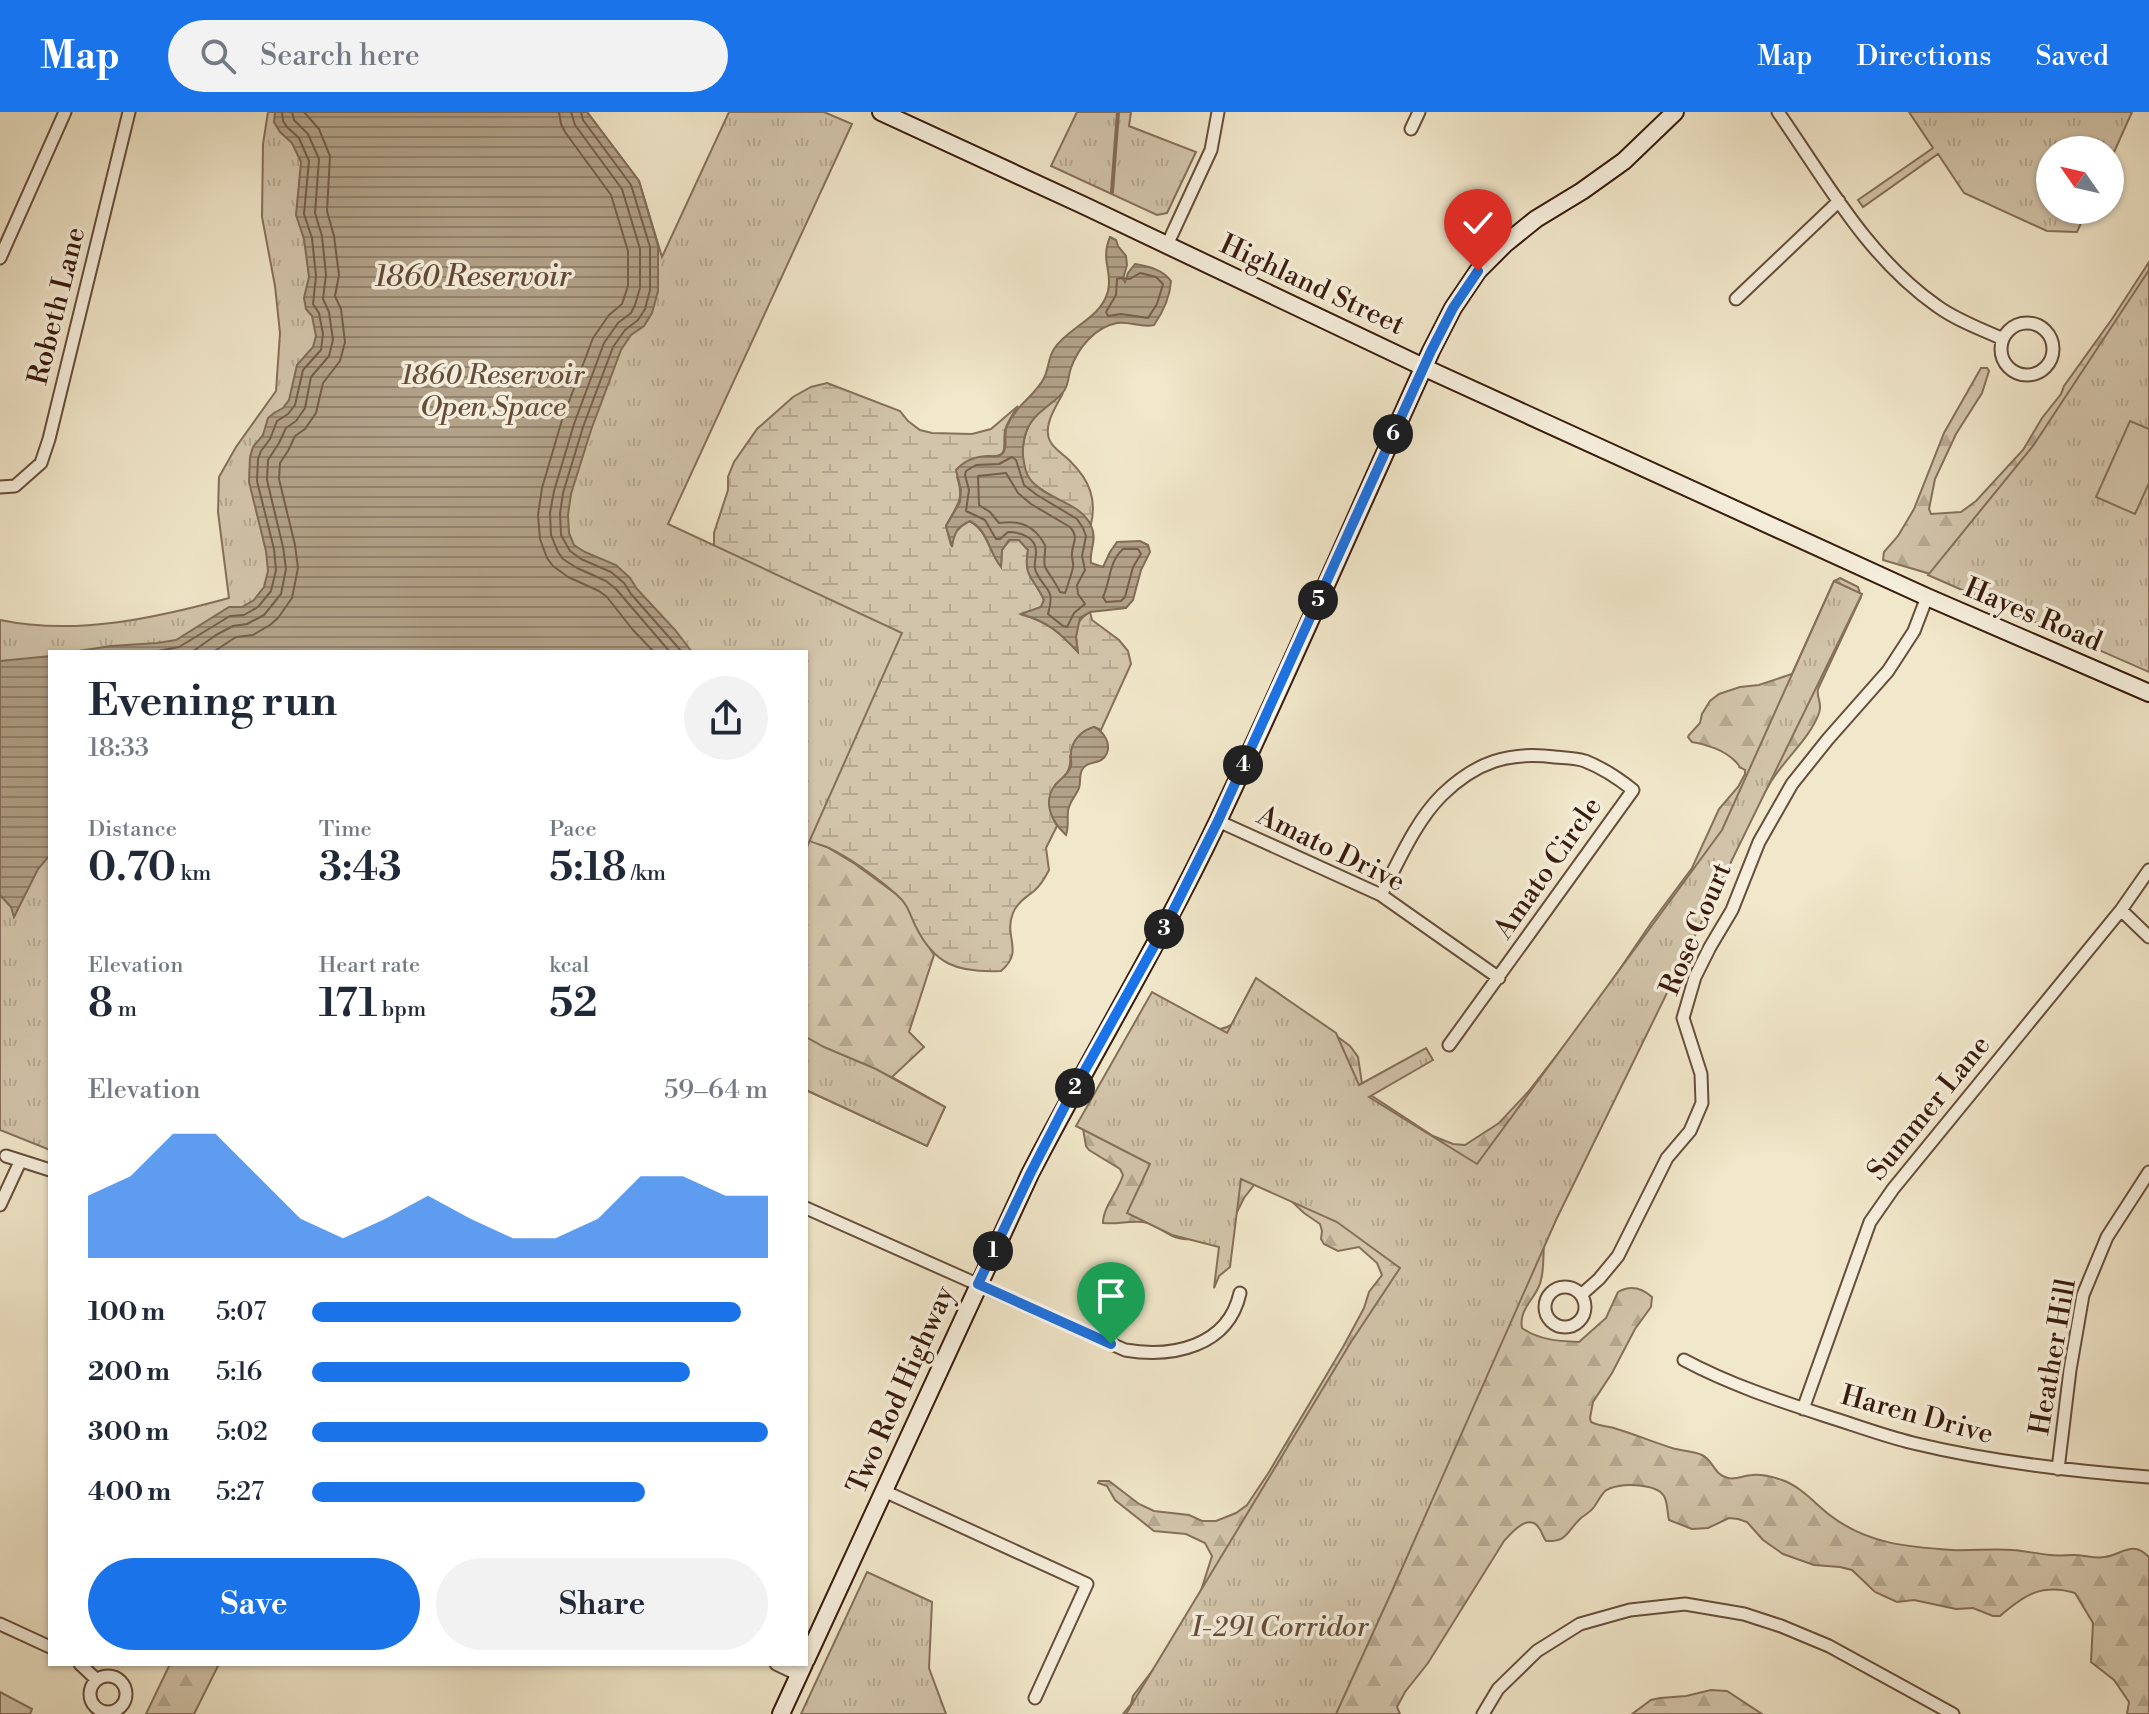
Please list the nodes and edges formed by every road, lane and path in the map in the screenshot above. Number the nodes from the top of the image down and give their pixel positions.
1 (65, 112) edge
2 (129, 112) edge
3 (1218, 112) edge
4 (1419, 112) edge
5 (1675, 112) edge
6 (1778, 112) edge
7 (890, 114) edge
8 (1411, 129) dead end
9 (1839, 201) junction
10 (1167, 245) junction
11 (0, 258) edge
12 (1736, 299) dead end
13 (2003, 339) junction
14 (1423, 367) junction
15 (0, 487) edge
16 (1897, 583) joint
17 (1927, 597) junction
18 (2149, 693) edge
19 (1218, 821) junction
20 (2149, 870) edge
21 (1381, 895) junction
22 (2121, 910) junction
23 (2149, 937) edge
24 (1499, 978) junction
25 (1449, 1045) dead end
26 (6, 1156) dead end
27 (20, 1162) junction
28 (48, 1169) edge
29 (2149, 1172) edge
30 (0, 1205) edge
31 (808, 1209) edge
32 (978, 1284) junction
33 (1240, 1293) dead end
34 (1581, 1295) dead end
35 (1684, 1360) dead end
36 (1803, 1409) junction
37 (2058, 1469) junction
38 (2149, 1477) edge
39 (884, 1491) junction
40 (0, 1624) edge
41 (48, 1646) edge
42 (808, 1655) edge
43 (82, 1666) edge
44 (803, 1666) edge
45 (97, 1680) dead end
46 (1035, 1698) dead end
47 (781, 1714) edge
48 (1483, 1714) edge
49 (1953, 1714) edge

1 - 11 street, Robeth Lane
2 - 15 street, Robeth Lane
3 - 10 street
4 - 8 street
5 - 14 street, Two Rod Highway
6 - 9 street
7 - 10 street, Highland Street
9 - 12 street
9 - 13 street
10 - 14 street, Highland Street
13 - 13 street
14 - 16 street, Highland Street
14 - 19 street, Two Rod Highway
16 - 17 street, Hayes Road
17 - 18 street, Hayes Road
17 - 34 street, Rose Court
19 - 21 street, Amato Drive
19 - 32 street, Two Rod Highway
20 - 22 street, Summer Lane
21 - 24 street, Amato Drive
21 - 24 street, Amato Circle
22 - 23 street
22 - 36 street, Summer Lane
24 - 25 street, Amato Circle
26 - 27 street
27 - 28 street
27 - 30 street
29 - 37 street, Heather Hill
31 - 32 street
32 - 33 street
32 - 39 street, Two Rod Highway
35 - 36 street, Haren Drive
36 - 37 street, Haren Drive
37 - 38 street, Haren Drive
39 - 42 street, Two Rod Highway
39 - 46 street
40 - 41 street
43 - 45 street
44 - 47 street, Two Rod Highway
48 - 49 street

